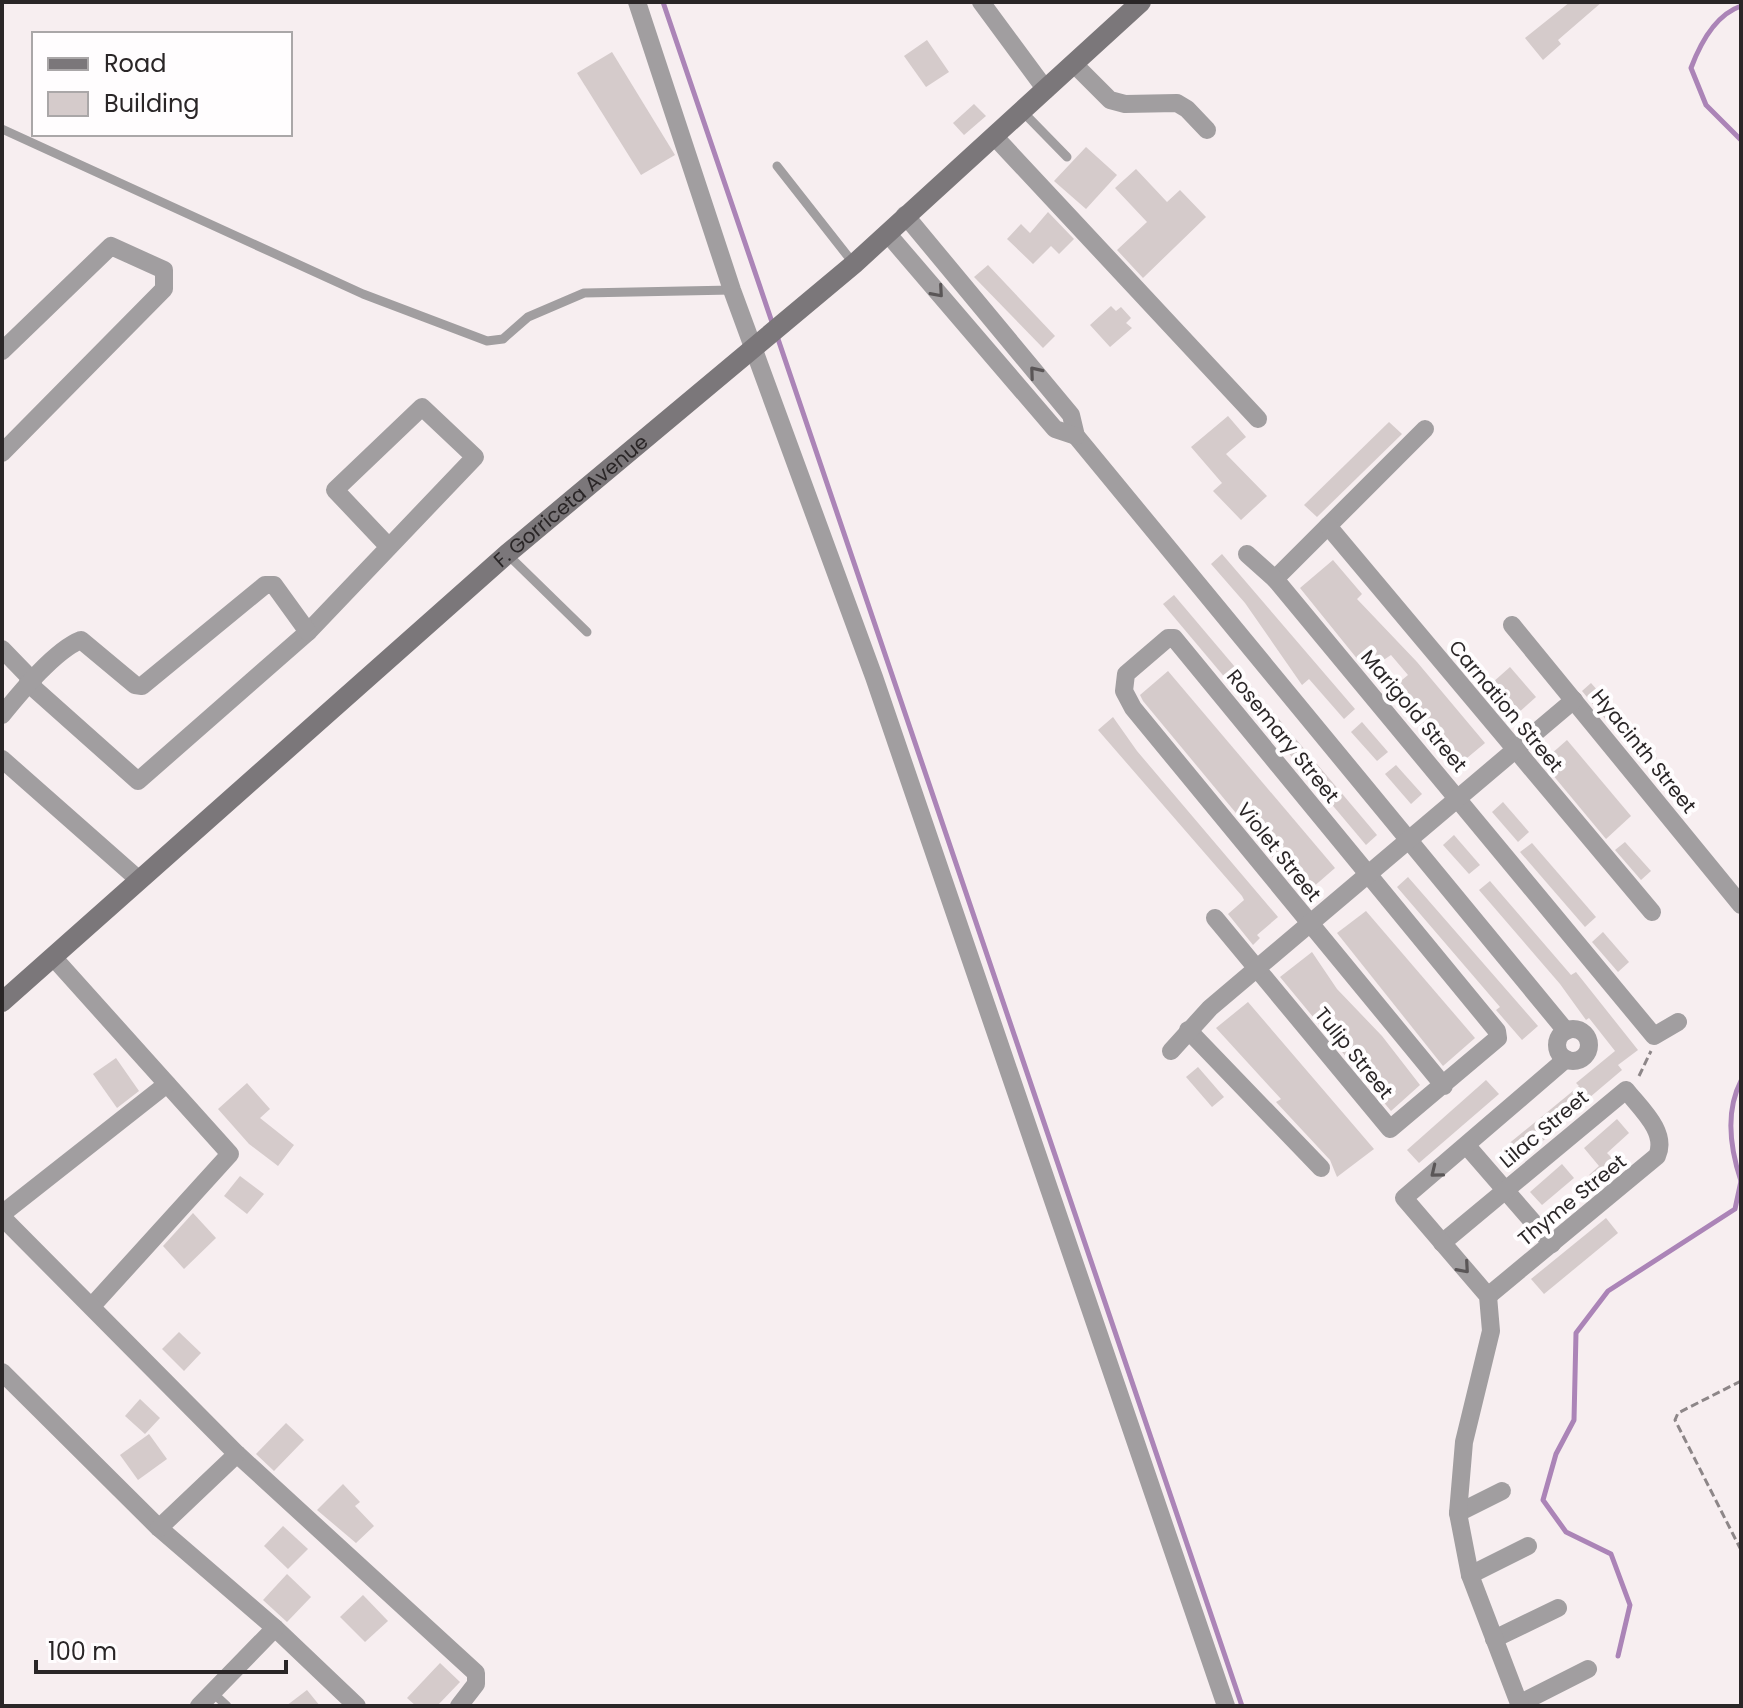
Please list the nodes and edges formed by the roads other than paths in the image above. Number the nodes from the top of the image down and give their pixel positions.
1 (637, 2) edge
2 (981, 2) edge
3 (1141, 2) edge
4 (1074, 64) junction
5 (1046, 90) junction
6 (1022, 111) junction
7 (2, 129) edge
8 (1207, 130) dead end
9 (994, 136) junction
10 (1067, 157) dead end
11 (777, 166) dead end
12 (905, 215) junction
13 (887, 233) junction
14 (854, 264) junction
15 (732, 290) junction
16 (752, 348) junction
17 (2, 351) edge
18 (1258, 419) dead end
19 (1425, 429) dead end
20 (1076, 436) junction
21 (2, 453) edge
22 (1328, 526) junction
23 (388, 546) junction
24 (507, 554) junction
25 (1247, 554) dead end
26 (1275, 579) junction
27 (1512, 625) dead end
28 (308, 632) junction
29 (587, 632) dead end
30 (1158, 643) joint
31 (2, 649) edge
32 (31, 682) junction
33 (1574, 700) junction
34 (2, 715) edge
35 (1514, 751) junction
36 (2, 759) edge
37 (1459, 798) junction
38 (1409, 841) junction
39 (1369, 875) junction
40 (138, 879) junction
41 (1741, 905) edge
42 (1652, 912) dead end
43 (1215, 918) dead end
44 (1310, 924) junction
45 (53, 957) junction
46 (1257, 969) junction
47 (2, 1002) edge
48 (1678, 1022) dead end
49 (1188, 1030) junction
50 (1566, 1031) junction
51 (1171, 1051) dead end
52 (1566, 1059) junction
53 (167, 1084) junction
54 (1444, 1086) junction
55 (1626, 1090) joint
56 (1467, 1146) junction
57 (1321, 1168) dead end
58 (1505, 1190) junction
59 (2, 1216) edge
60 (1442, 1243) junction
61 (1552, 1244) junction
62 (1488, 1296) junction
63 (92, 1306) junction
64 (2, 1372) edge
65 (237, 1454) junction
66 (1502, 1491) dead end
67 (1458, 1513) junction
68 (159, 1528) junction
69 (1528, 1546) dead end
70 (1470, 1575) junction
71 (1558, 1608) dead end
72 (275, 1628) junction
73 (1494, 1639) junction
74 (1588, 1669) dead end
75 (213, 1702) edge
76 (1519, 1705) edge
77 (357, 1706) edge
78 (459, 1706) edge
79 (1226, 1706) edge

1 - 15 street
2 - 5 street
3 - 4 main road, F. Gorriceta Avenue
4 - 5 main road, F. Gorriceta Avenue
4 - 8 street
5 - 6 main road, F. Gorriceta Avenue
6 - 9 main road, F. Gorriceta Avenue
6 - 10 lane
7 - 15 lane
9 - 12 main road, F. Gorriceta Avenue
9 - 18 street
11 - 14 lane
12 - 13 main road, F. Gorriceta Avenue
20 -> 12 street
13 - 14 main road, F. Gorriceta Avenue
13 -> 20 street
14 - 16 main road, F. Gorriceta Avenue
15 - 16 street
16 - 24 main road, F. Gorriceta Avenue
16 - 79 street
17 - 21 street
19 - 22 street
20 - 38 street
22 - 26 street
22 - 35 street, Carnation Street
23 - 23 street
23 - 28 street
24 - 29 lane
24 - 40 main road, F. Gorriceta Avenue
25 - 26 street, Marigold Street
26 - 37 street, Marigold Street
27 - 33 street, Hyacinth Street
28 - 32 street
28 - 32 street
30 - 39 street, Rosemary Street
30 - 44 street, Violet Street
31 - 32 street
32 - 34 street
33 - 35 street
33 - 41 street, Hyacinth Street
35 - 37 street
35 - 42 street, Carnation Street
36 - 40 street
37 - 38 street
37 - 48 street, Marigold Street
38 - 39 street
38 - 50 street
39 - 44 street
39 - 54 street, Tulip Street
40 - 45 main road, F. Gorriceta Avenue
43 - 46 street, Tulip Street
44 - 46 street
44 - 54 street, Violet Street
45 - 47 main road, F. Gorriceta Avenue
45 - 53 street
46 - 49 street
46 - 54 street, Tulip Street
49 - 51 street
49 - 57 street
50 - 52 street
50 - 52 street
52 - 56 street
53 - 59 street
53 - 63 street
55 - 58 street, Lilac Street
55 - 61 street, Thyme Street
56 - 58 street
56 -> 60 street
58 - 60 street, Lilac Street
58 - 61 street
59 - 63 street
60 -> 62 street
61 - 62 street, Thyme Street
62 - 67 street
63 - 65 street
64 - 68 street
65 - 68 street
65 - 78 street
66 - 67 street
67 - 70 street
68 - 72 street
69 - 70 street
70 - 73 street
71 - 73 street
72 - 75 street
72 - 77 street
73 - 76 street
74 - 76 street

